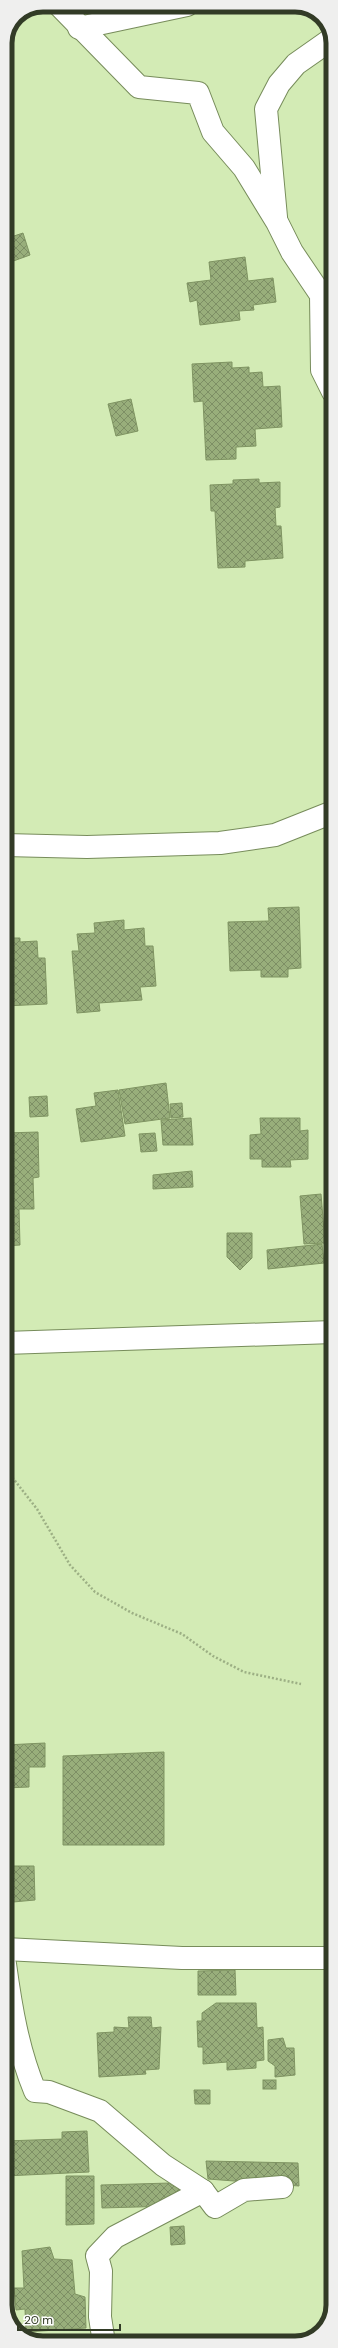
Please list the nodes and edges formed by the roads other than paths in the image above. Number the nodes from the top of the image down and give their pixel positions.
1 (65, 12) edge
2 (154, 12) edge
3 (80, 28) junction
4 (326, 43) edge
5 (277, 222) junction
6 (326, 378) edge
7 (326, 815) edge
8 (12, 845) edge
9 (326, 1332) edge
10 (12, 1343) edge
11 (12, 1949) edge
12 (326, 1958) edge
13 (12, 2009) edge
14 (282, 2187) dead end
15 (203, 2191) junction
16 (103, 2336) edge

1 - 3 street
2 - 3 street
3 - 5 street
4 - 5 street
5 - 6 street
7 - 8 street
9 - 10 street
11 - 12 street
13 - 15 street
14 - 15 street
15 - 16 street

